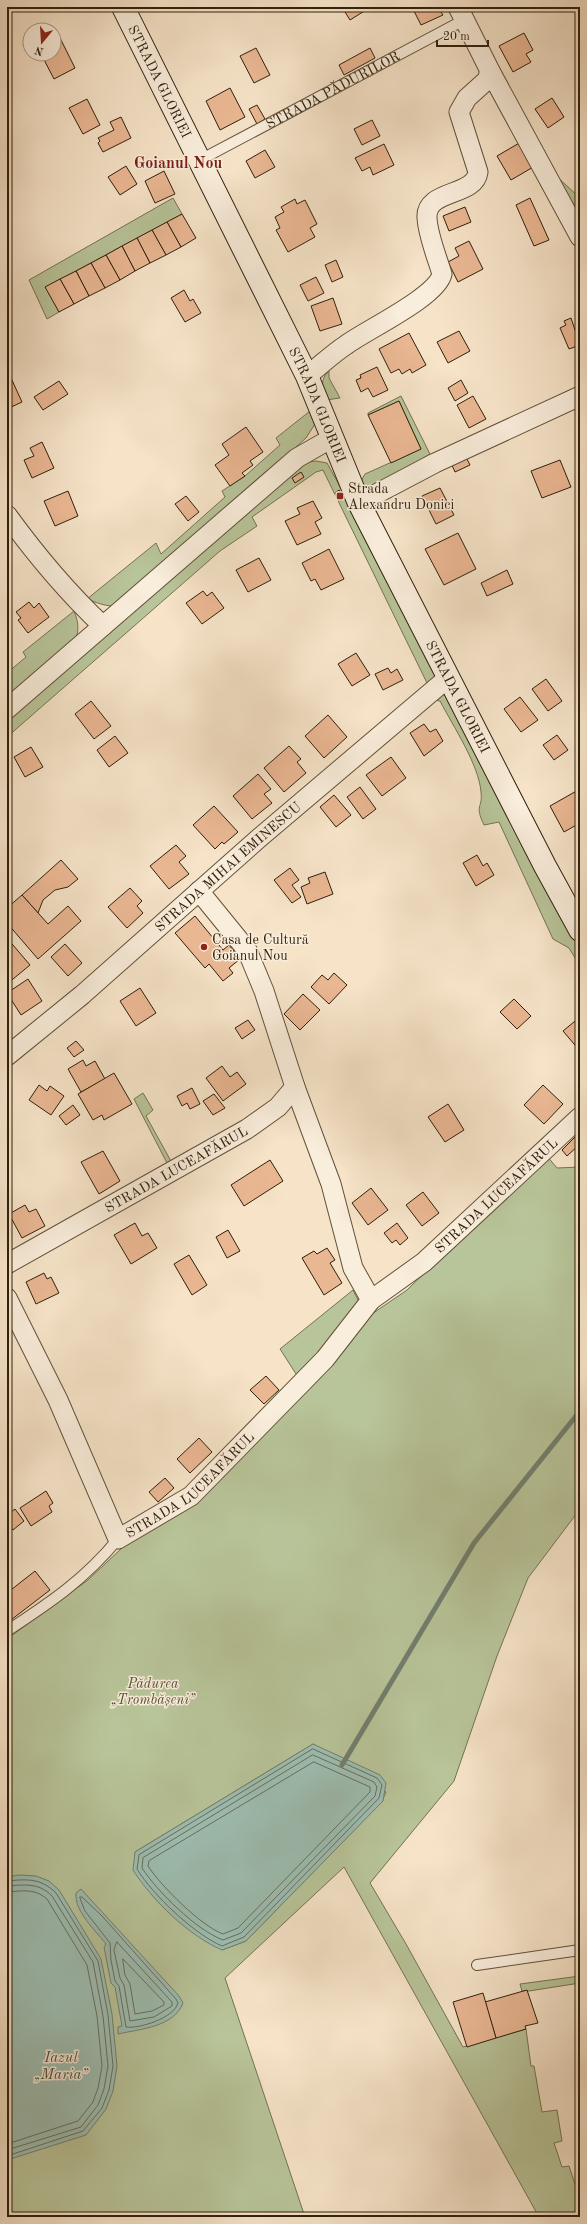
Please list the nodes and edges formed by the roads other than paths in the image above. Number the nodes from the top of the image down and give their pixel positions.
1 (123, 7) edge
2 (461, 13) edge
3 (490, 71) junction
4 (200, 160) junction
5 (580, 237) edge
6 (307, 376) junction
7 (580, 396) edge
8 (332, 438) junction
9 (359, 503) junction
10 (7, 515) edge
11 (103, 626) junction
12 (449, 678) junction
13 (7, 709) edge
14 (199, 891) junction
15 (580, 930) edge
16 (7, 1056) edge
17 (295, 1087) junction
18 (580, 1117) edge
19 (7, 1264) edge
20 (7, 1298) edge
21 (371, 1300) junction
22 (118, 1539) junction
23 (7, 1632) edge
24 (580, 1950) edge
25 (477, 1965) dead end

1 - 4 street, STRADA GLORIEI
2 - 3 street, STRADA PĂDURILOR
2 - 4 lane, STRADA PĂDURILOR
3 - 5 street, STRADA PĂDURILOR
3 - 6 street
4 - 6 street, STRADA GLORIEI
6 - 8 street, STRADA GLORIEI
7 - 9 street
8 - 9 street, STRADA GLORIEI
8 - 11 street
9 - 12 street, STRADA GLORIEI
10 - 11 street
11 - 13 street
12 - 14 street, STRADA MIHAI EMINESCU
12 - 15 street, STRADA GLORIEI
14 - 16 street, STRADA MIHAI EMINESCU
14 - 17 street
17 - 19 street, STRADA LUCEAFĂRUL
17 - 21 street
18 - 21 street, STRADA LUCEAFĂRUL
20 - 22 street, STRADA LUCEAFĂRUL
21 - 22 street, STRADA LUCEAFĂRUL
22 - 23 lane
24 - 25 lane

